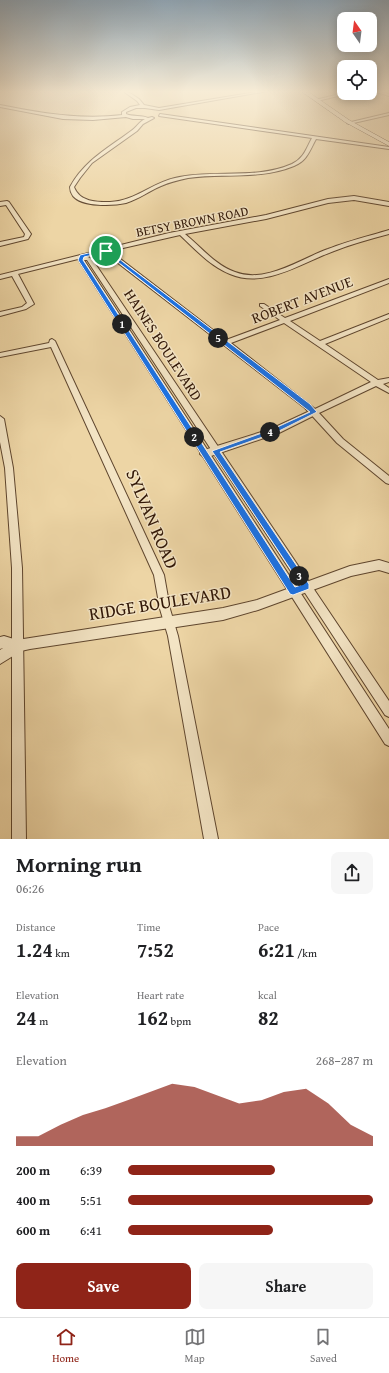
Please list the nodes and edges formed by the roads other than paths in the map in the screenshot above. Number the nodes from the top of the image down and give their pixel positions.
1 (136, 130) edge
2 (267, 130) edge
3 (363, 130) edge
4 (315, 137) junction
5 (389, 144) edge
6 (389, 148) edge
7 (0, 204) edge
8 (389, 204) edge
9 (389, 232) edge
10 (181, 233) junction
11 (0, 244) edge
12 (106, 251) junction
13 (82, 256) junction
14 (14, 273) junction
15 (0, 276) edge
16 (389, 281) edge
17 (262, 305) dead end
18 (0, 314) edge
19 (389, 316) edge
20 (284, 320) junction
21 (225, 343) junction
22 (320, 344) junction
23 (0, 355) edge
24 (389, 380) edge
25 (378, 383) junction
26 (389, 391) edge
27 (314, 412) junction
28 (0, 419) edge
29 (216, 451) junction
30 (205, 454) junction
31 (389, 481) edge
32 (389, 568) edge
33 (306, 586) junction
34 (293, 591) junction
35 (169, 622) junction
36 (0, 643) edge
37 (17, 646) junction
38 (0, 658) edge
39 (389, 711) edge
40 (389, 740) edge
41 (19, 839) edge
42 (211, 839) edge

1 - 4 street
2 - 4 street
3 - 5 main road
4 - 6 street
7 - 11 street
8 - 10 street, BETSY BROWN ROAD
9 - 10 street
10 - 12 street, BETSY BROWN ROAD
12 - 13 street, BETSY BROWN ROAD
12 - 21 street
13 - 14 street, BETSY BROWN ROAD
13 - 29 street, HAINES BOULEVARD
13 - 30 street, HAINES BOULEVARD
14 - 15 street, BETSY BROWN ROAD
14 - 18 street
16 - 20 street, ROBERT AVENUE
17 - 20 street
19 - 22 street
20 - 21 street, ROBERT AVENUE
20 - 22 street
21 - 27 street
22 - 25 street
23 - 35 street, SYLVAN ROAD
24 - 25 street
25 - 26 street
25 - 27 street
27 - 29 street
27 - 31 street
28 - 37 street
29 - 30 street
29 - 33 street, HAINES BOULEVARD
30 - 34 street, HAINES BOULEVARD
32 - 33 street, RIDGE BOULEVARD
33 - 34 street, RIDGE BOULEVARD
33 - 39 street, HAINES BOULEVARD
34 - 35 street, RIDGE BOULEVARD
34 - 40 street, HAINES BOULEVARD
35 - 37 street, RIDGE BOULEVARD
35 - 42 street, SYLVAN ROAD
36 - 37 street, RIDGE BOULEVARD
37 - 38 street, RIDGE BOULEVARD
37 - 41 street

